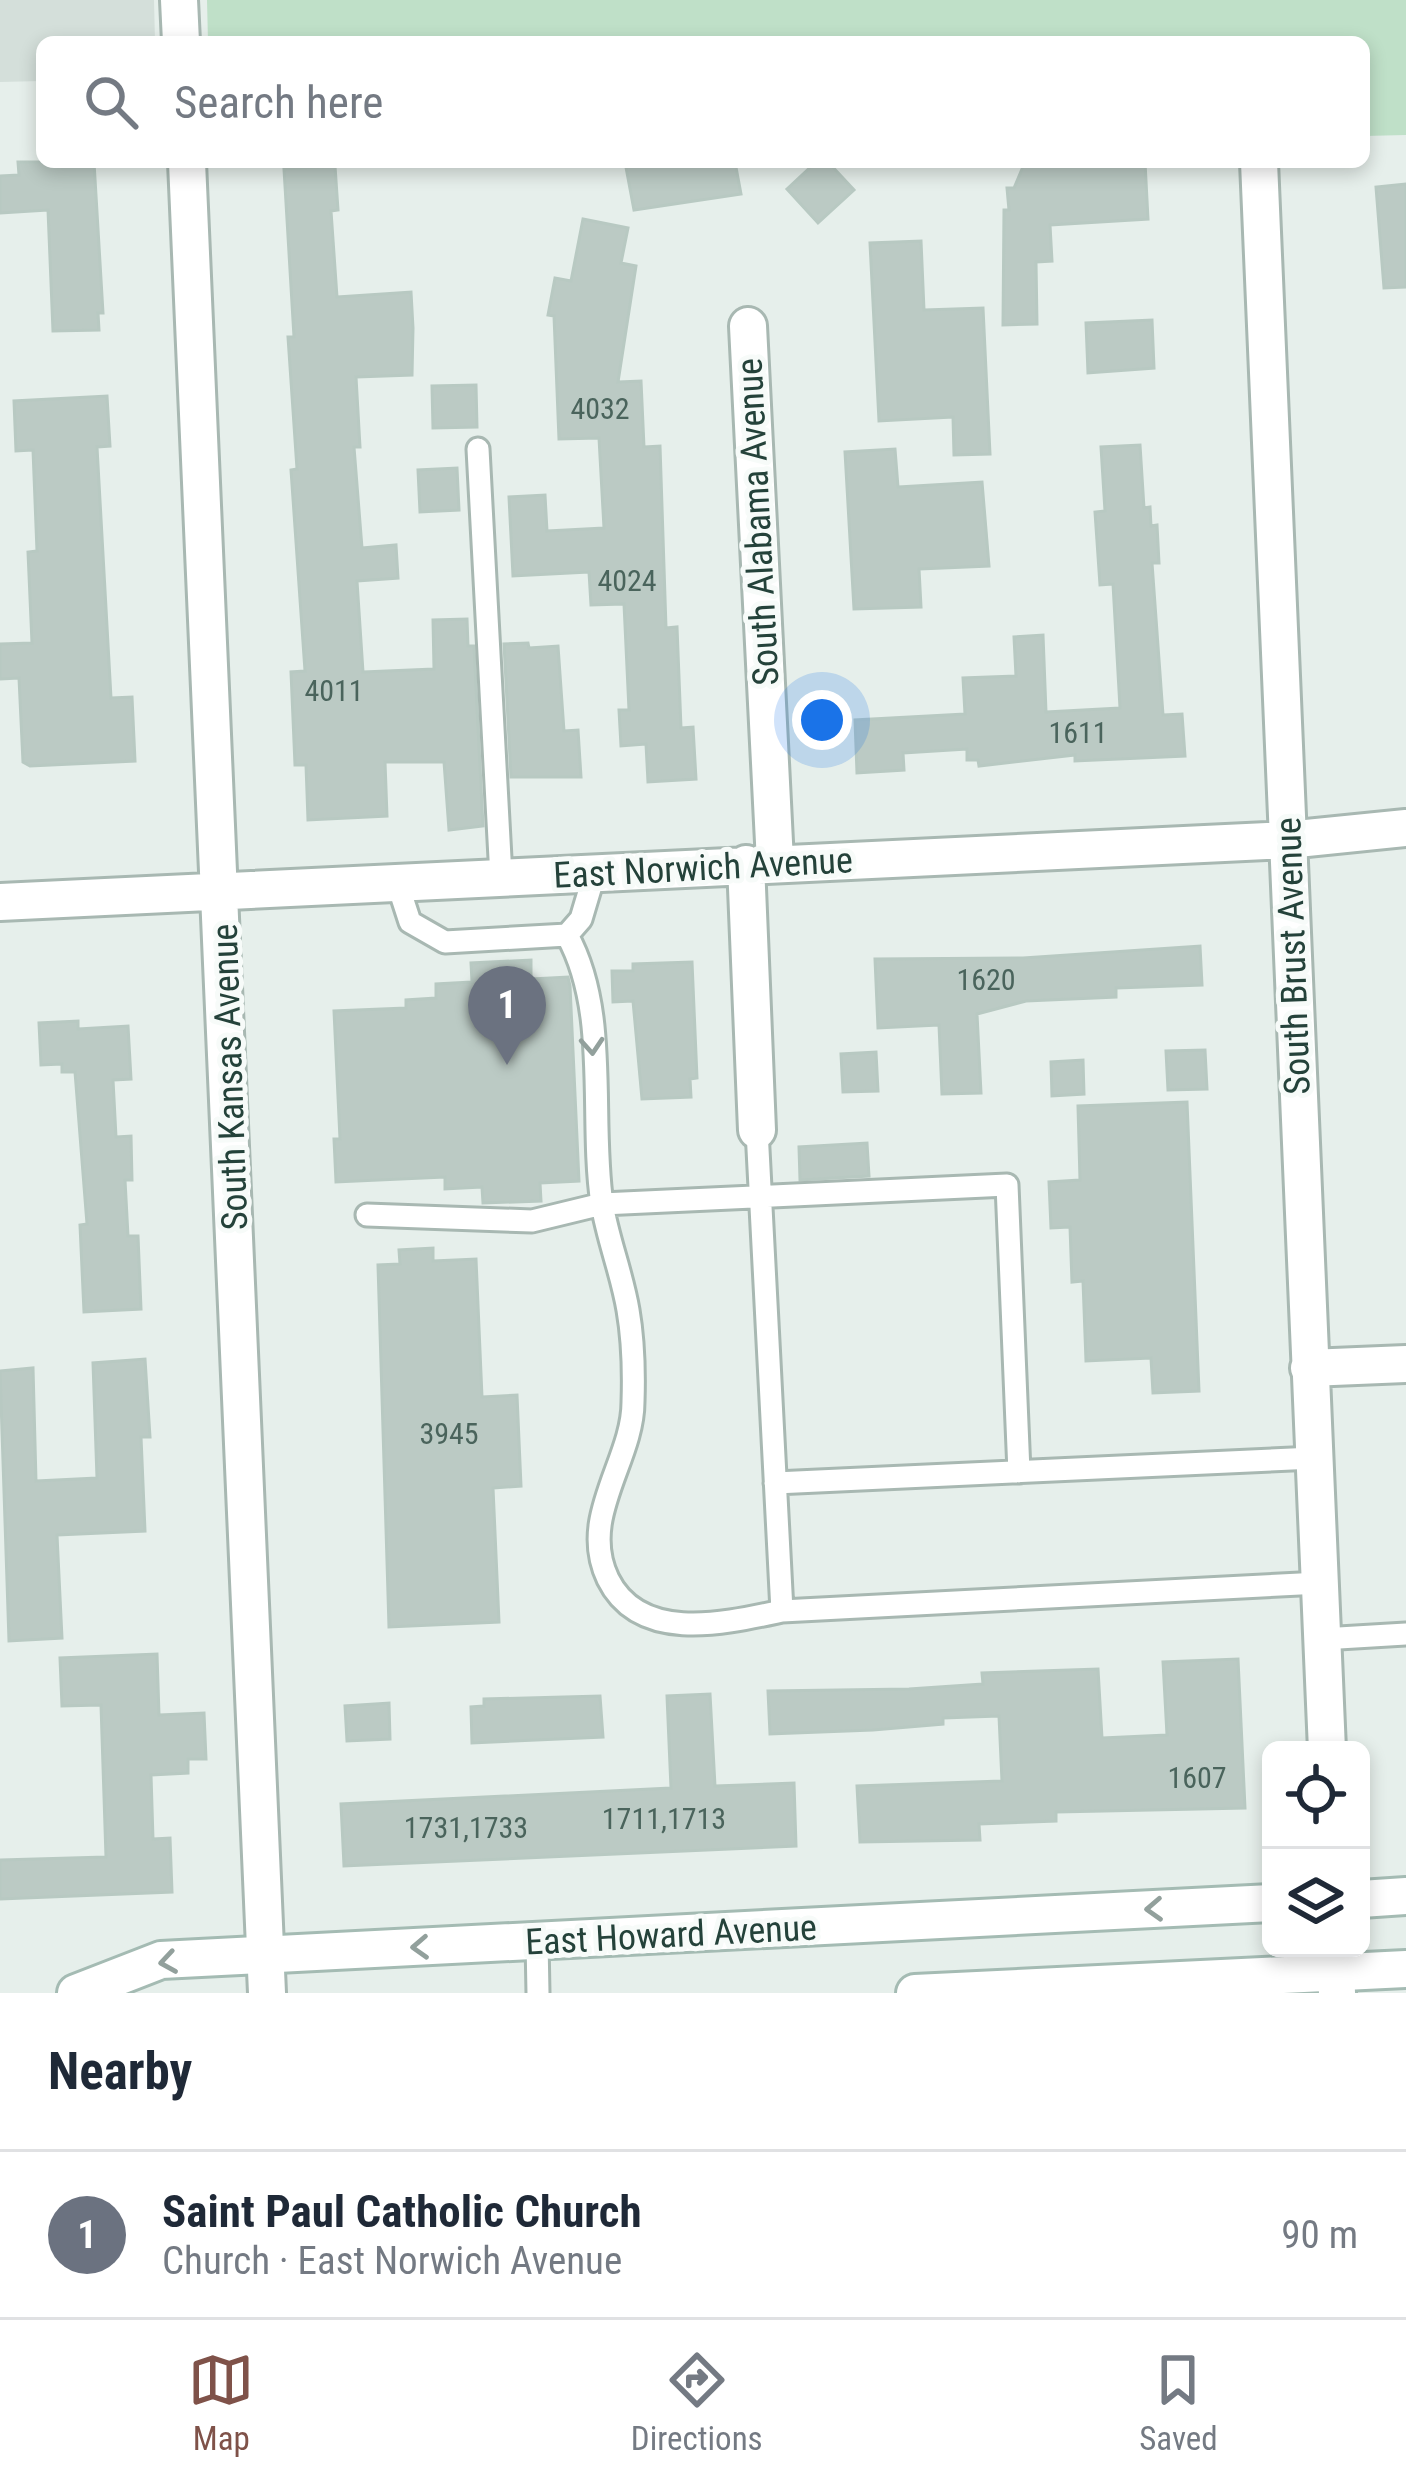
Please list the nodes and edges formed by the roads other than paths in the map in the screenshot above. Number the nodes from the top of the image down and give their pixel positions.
1 (179, 0) edge
2 (181, 36) edge
3 (187, 168) edge
4 (1259, 168) edge
5 (748, 326) dead end
6 (478, 449) dead end
7 (1406, 828) edge
8 (1287, 840) junction
9 (760, 863) junction
10 (595, 872) junction
11 (501, 877) junction
12 (398, 882) junction
13 (221, 891) junction
14 (0, 902) edge
15 (567, 935) junction
16 (758, 1130) joint
17 (761, 1196) junction
18 (602, 1204) junction
19 (367, 1215) dead end
20 (1406, 1364) edge
21 (1309, 1369) junction
22 (1314, 1458) junction
23 (1019, 1472) junction
24 (775, 1484) junction
25 (1320, 1583) junction
26 (782, 1611) junction
27 (1406, 1634) edge
28 (1322, 1639) junction
29 (1327, 1741) edge
30 (1406, 1896) edge
31 (1370, 1898) edge
32 (1262, 1904) edge
33 (537, 1941) junction
34 (265, 1954) junction
35 (1406, 1970) edge
36 (1336, 1971) edge
37 (76, 1993) edge
38 (267, 1993) edge
39 (538, 1993) edge
40 (915, 1993) edge

1 - 2 street
3 - 13 street, South Kansas Avenue
4 - 8 street, South Brust Avenue
5 - 9 street, South Alabama Avenue
6 - 11 lane
7 - 8 street, East Norwich Avenue
8 - 9 street, East Norwich Avenue
8 - 21 street, South Brust Avenue
9 - 10 street, East Norwich Avenue
9 - 16 street, South Alabama Avenue
10 - 11 street, East Norwich Avenue
10 - 15 lane
11 - 12 street, East Norwich Avenue
12 - 13 street, East Norwich Avenue
12 - 15 lane
13 - 14 street, East Norwich Avenue
13 - 34 street, South Kansas Avenue
15 -> 18 lane
16 - 17 lane
17 - 18 lane
17 - 23 lane
17 - 24 lane
18 - 19 lane
18 - 26 lane
20 - 21 street
21 - 22 street, South Brust Avenue
22 - 23 lane
22 - 25 street, South Brust Avenue
23 - 24 lane
24 - 26 lane
25 - 26 lane
25 - 28 street, South Brust Avenue
27 - 28 lane
28 - 29 street, South Brust Avenue
30 - 31 street
32 -> 33 street, East Howard Avenue
33 -> 34 street, East Howard Avenue
33 - 39 lane
34 -> 37 street, East Howard Avenue
34 - 38 street, South Kansas Avenue
35 - 36 street
36 - 40 street

